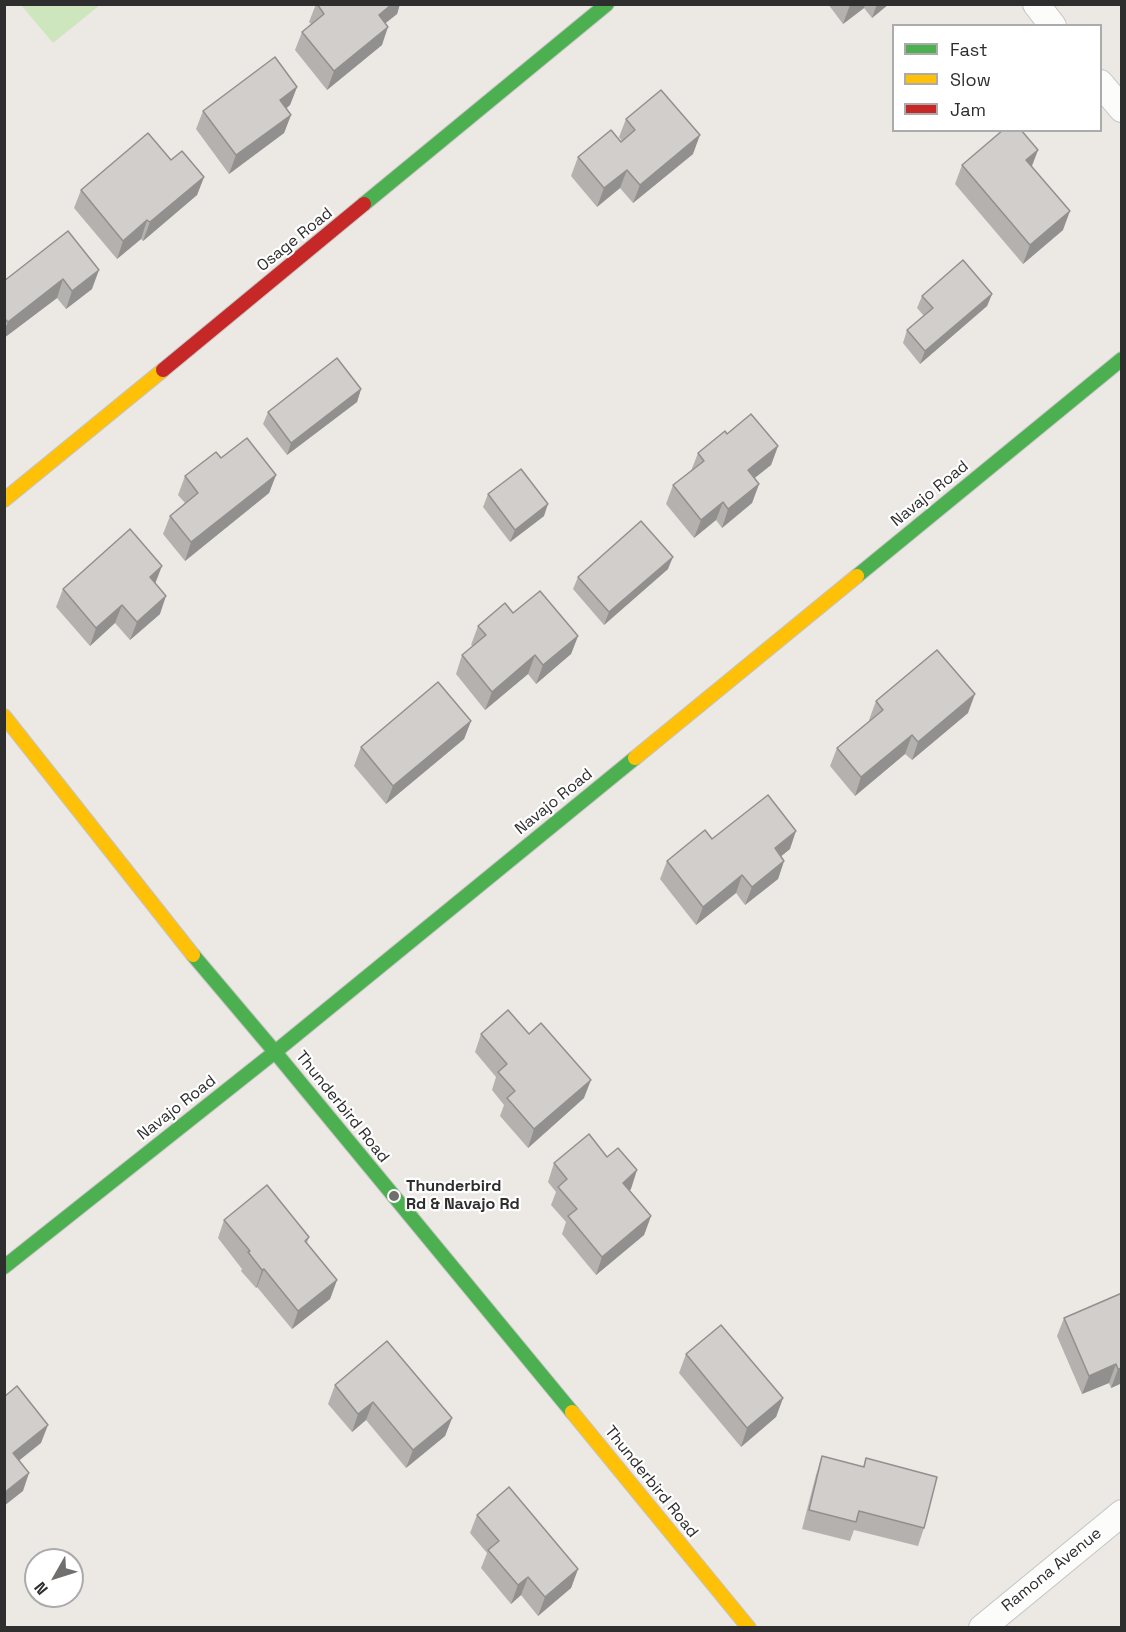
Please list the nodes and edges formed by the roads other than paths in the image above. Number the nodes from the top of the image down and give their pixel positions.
1 (607, 4) edge
2 (1036, 4) edge
3 (1051, 24) edge
4 (1102, 84) edge
5 (1122, 109) edge
6 (1122, 358) edge
7 (4, 500) edge
8 (4, 716) edge
9 (275, 1052) junction
10 (4, 1267) edge
11 (1122, 1513) edge
12 (748, 1628) edge
13 (982, 1628) edge

1 - 7 main road, Osage Road
2 - 3 street
4 - 5 street
6 - 9 main road, Navajo Road
8 - 9 main road, Thunderbird Road
9 - 10 main road, Navajo Road
9 - 12 main road, Thunderbird Road
11 - 13 street, Ramona Avenue

